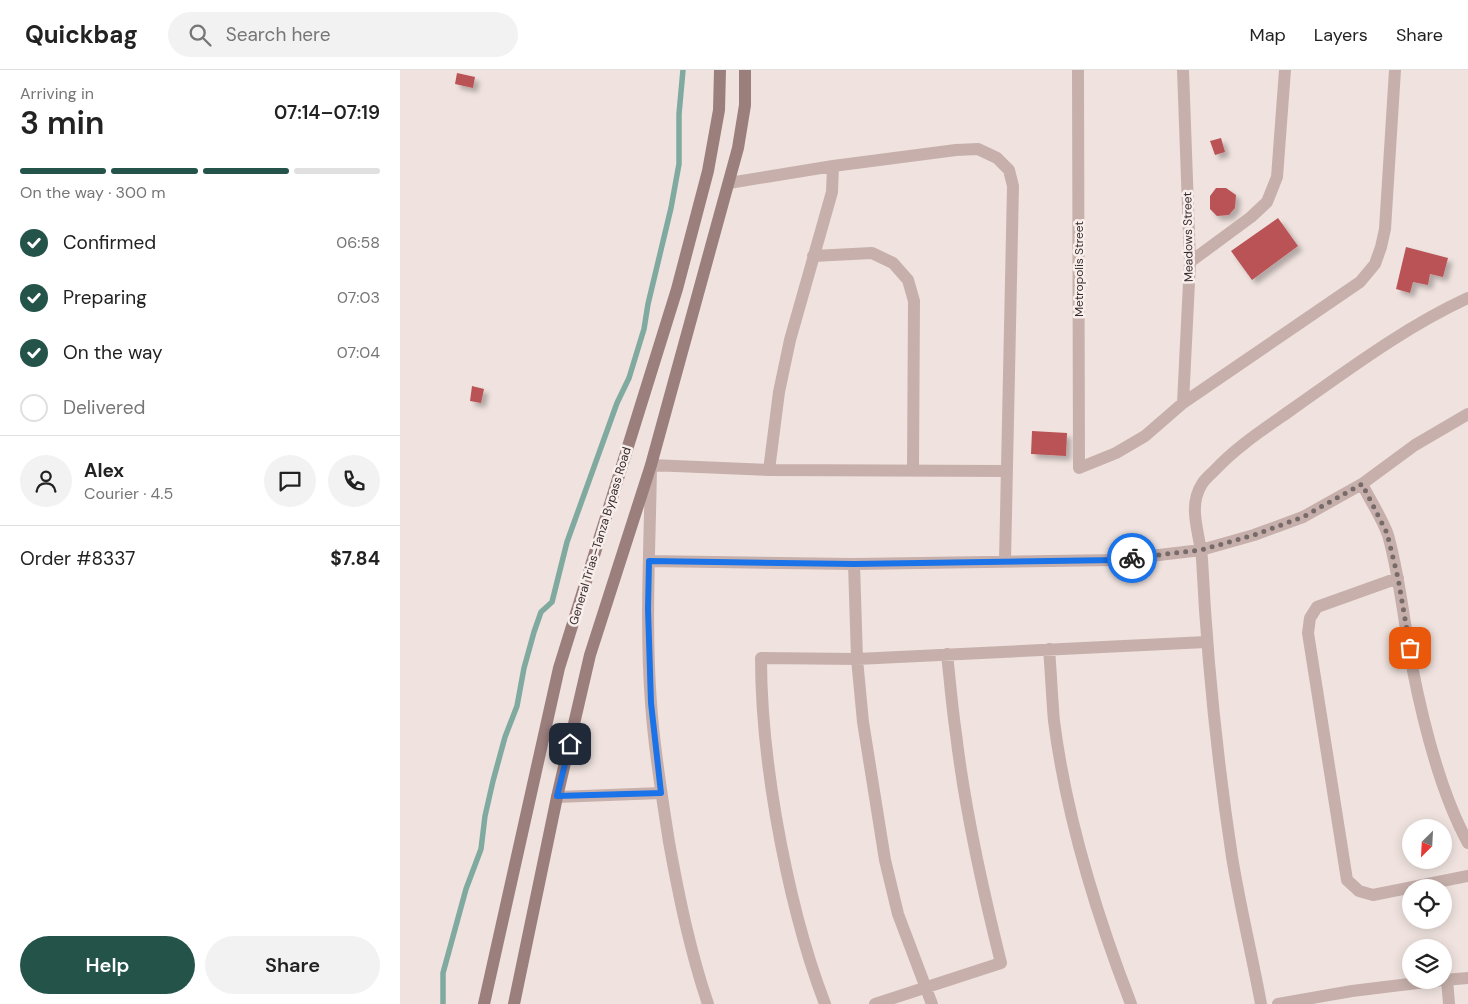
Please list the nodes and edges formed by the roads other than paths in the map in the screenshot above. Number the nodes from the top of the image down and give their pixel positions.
1 (720, 70) edge
2 (745, 70) edge
3 (1078, 70) edge
4 (1183, 70) edge
5 (1285, 70) edge
6 (1395, 70) edge
7 (833, 166) junction
8 (729, 183) junction
9 (813, 256) junction
10 (1190, 262) junction
11 (1468, 298) edge
12 (1183, 404) junction
13 (1468, 414) edge
14 (651, 465) junction
15 (769, 470) junction
16 (913, 470) junction
17 (1007, 470) junction
18 (1362, 484) junction
19 (1201, 550) junction
20 (649, 561) junction
21 (1005, 561) junction
22 (854, 564) junction
23 (1398, 578) junction
24 (1206, 642) junction
25 (1049, 649) junction
26 (947, 654) junction
27 (857, 659) junction
28 (661, 793) junction
29 (557, 796) junction
30 (1468, 842) edge
31 (1468, 876) edge
32 (1468, 978) edge
33 (1452, 979) edge
34 (925, 987) junction
35 (1402, 988) edge
36 (1446, 989) edge
37 (1352, 998) edge
38 (484, 1004) edge
39 (514, 1004) edge
40 (708, 1004) edge
41 (825, 1004) edge
42 (875, 1004) edge
43 (932, 1004) edge
44 (1131, 1004) edge
45 (1261, 1004) edge
46 (1278, 1004) edge
47 (1448, 1004) edge

1 - 38 main road, General Trias–Tanza Bypass Road
2 - 8 main road, General Trias–Tanza Bypass Road
3 - 12 street, Metropolis Street
4 - 10 street, Meadows Street
5 - 10 street
6 - 12 street
7 - 8 street
7 - 9 street
7 - 17 street
8 - 14 main road, General Trias–Tanza Bypass Road
9 - 15 street
9 - 16 street
10 - 12 street, Meadows Street
11 - 19 street
13 - 18 street
14 - 15 street
14 - 20 street
14 - 29 main road, General Trias–Tanza Bypass Road
15 - 16 street
16 - 17 street
17 - 21 street
18 - 19 street
18 - 23 street
19 - 21 street
19 - 24 street
20 - 22 street
20 - 28 street
21 - 22 street
22 - 27 street
23 - 30 street
23 - 31 street
24 - 25 street
24 - 45 street
25 - 26 street
25 - 44 street
26 - 27 street
26 - 34 street
27 - 34 street
27 - 41 street
28 - 29 street
28 - 40 street
29 - 39 main road, General Trias–Tanza Bypass Road
32 - 33 street
34 - 42 street
34 - 43 street
35 - 37 street
36 - 47 street
37 - 46 street

